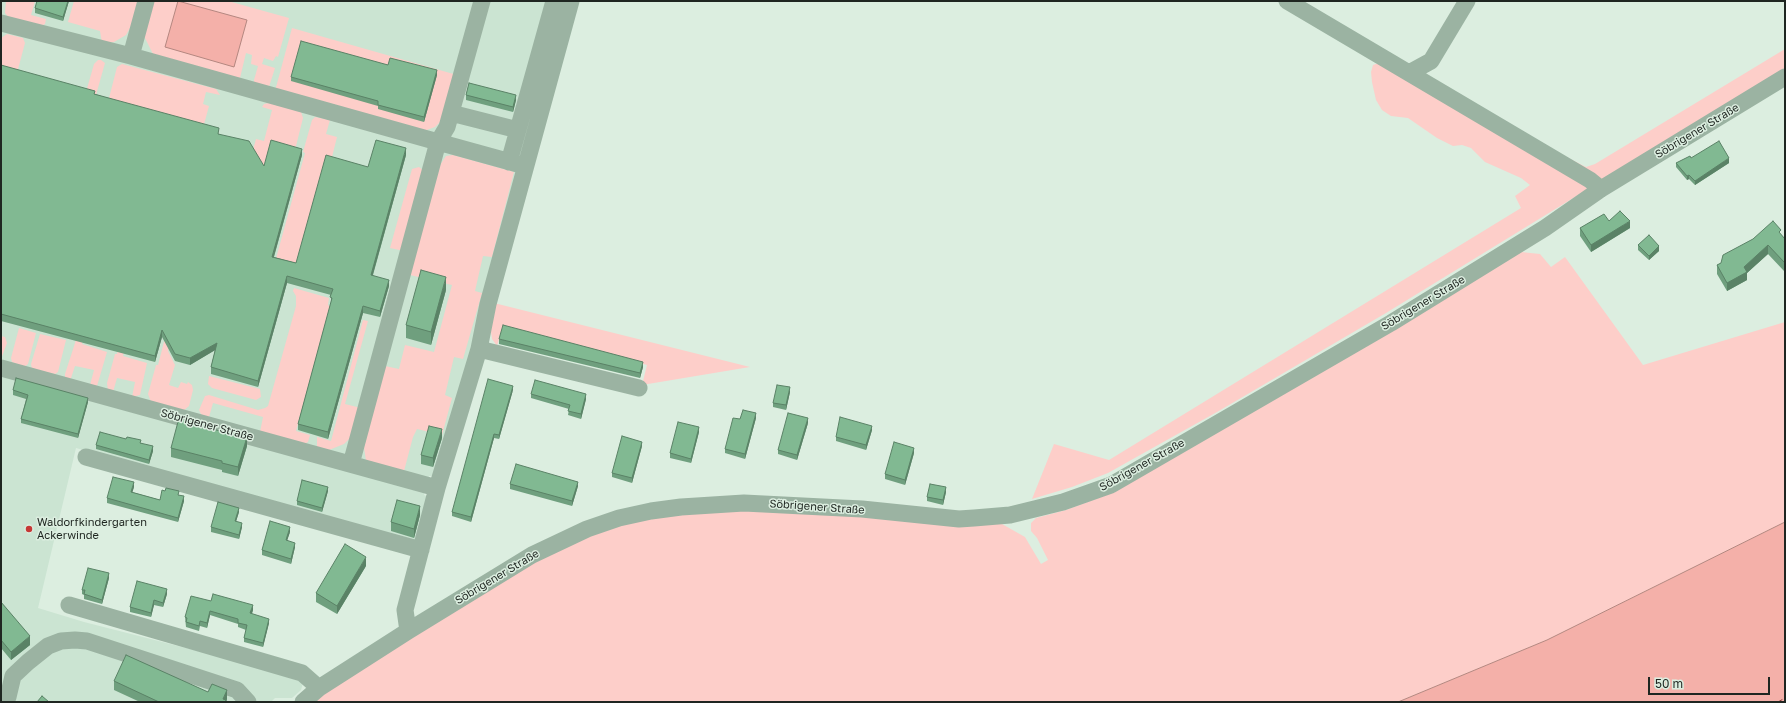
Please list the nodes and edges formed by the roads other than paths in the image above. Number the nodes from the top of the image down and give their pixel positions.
1 (146, 1) edge
2 (482, 1) edge
3 (554, 1) edge
4 (571, 1) edge
5 (1287, 1) edge
6 (1467, 1) edge
7 (1, 23) edge
8 (131, 56) junction
9 (1409, 73) junction
10 (1785, 77) edge
11 (451, 113) junction
12 (518, 130) junction
13 (438, 142) junction
14 (517, 164) junction
15 (1601, 189) junction
16 (479, 349) junction
17 (1, 368) edge
18 (639, 388) dead end
19 (86, 457) dead end
20 (351, 464) junction
21 (437, 488) junction
22 (421, 550) junction
23 (69, 605) dead end
24 (408, 631) junction
25 (319, 688) junction
26 (5, 702) edge
27 (248, 702) edge
28 (303, 702) edge

1 - 8 street
2 - 11 street
3 - 12 street
4 - 14 street
5 - 9 street
6 - 9 street
7 - 8 street
8 - 13 street
9 - 15 street
10 - 15 street, Söbrigener Straße
11 - 12 street
11 - 13 street
12 - 14 street
13 - 14 street
13 - 20 street
14 - 16 street
15 - 24 street, Söbrigener Straße
16 - 18 street
16 - 21 street
17 - 20 street, Söbrigener Straße
19 - 22 street
20 - 21 street, Söbrigener Straße
21 - 22 street
22 - 24 street
23 - 25 street
24 - 25 street, Söbrigener Straße
25 - 28 street, Söbrigener Straße
26 - 27 street

